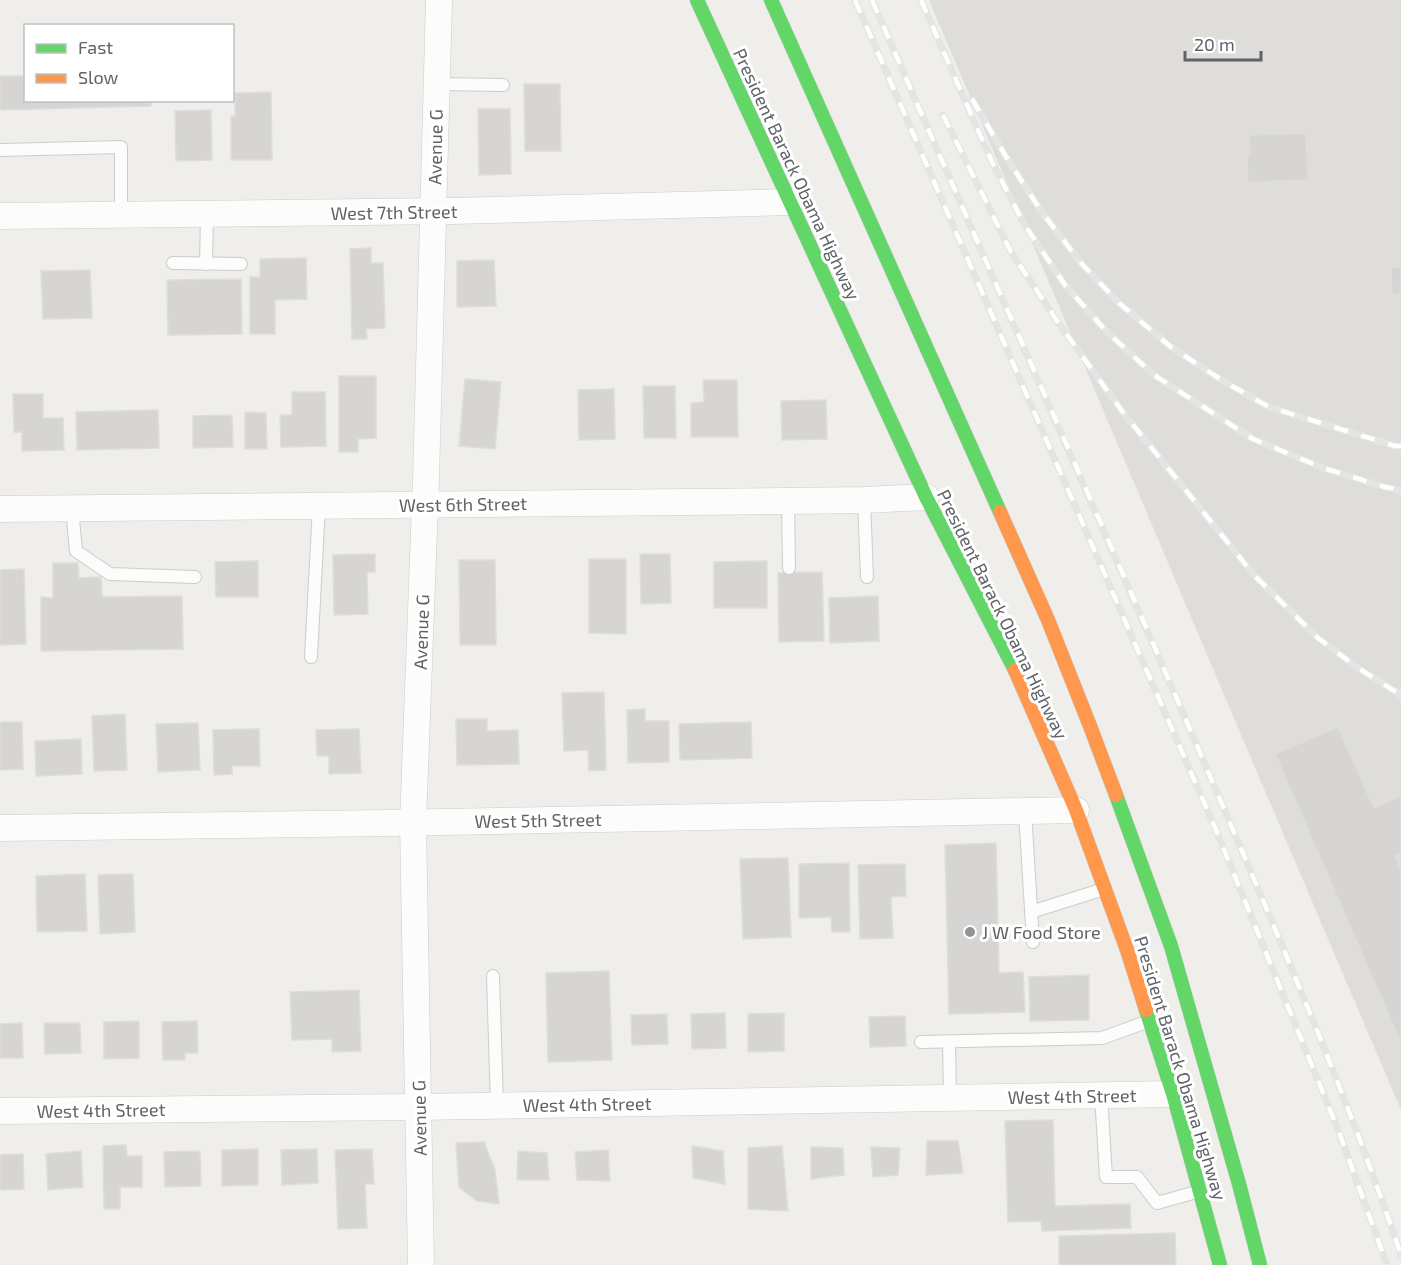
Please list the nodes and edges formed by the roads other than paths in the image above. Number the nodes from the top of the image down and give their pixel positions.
1 (439, 0) edge
2 (697, 0) edge
3 (771, 0) edge
4 (437, 84) junction
5 (502, 85) dead end
6 (0, 150) edge
7 (789, 202) junction
8 (434, 211) junction
9 (121, 214) junction
10 (207, 214) junction
11 (0, 216) edge
12 (173, 263) dead end
13 (207, 264) junction
14 (241, 264) dead end
15 (926, 497) junction
16 (864, 500) junction
17 (788, 501) junction
18 (426, 505) junction
19 (319, 506) junction
20 (72, 508) junction
21 (0, 509) edge
22 (789, 568) dead end
23 (195, 577) dead end
24 (867, 577) dead end
25 (311, 657) dead end
26 (1025, 810) junction
27 (1076, 810) junction
28 (413, 823) junction
29 (0, 828) edge
30 (1104, 889) junction
31 (1031, 912) junction
32 (1033, 942) dead end
33 (493, 976) dead end
34 (1150, 1021) junction
35 (921, 1042) dead end
36 (949, 1042) junction
37 (1173, 1094) junction
38 (1101, 1095) junction
39 (950, 1098) junction
40 (496, 1106) junction
41 (418, 1107) junction
42 (0, 1111) edge
43 (1200, 1191) junction
44 (421, 1265) edge
45 (1220, 1265) edge
46 (1260, 1265) edge

1 - 4 street, Avenue G
2 - 7 main road, President Barack Obama Highway
3 - 46 main road, President Barack Obama Highway
4 - 5 lane
4 - 8 street, Avenue G
6 - 9 lane
7 - 8 street, West 7th Street
7 - 15 main road, President Barack Obama Highway
8 - 10 street, West 7th Street
8 - 18 street, Avenue G
9 - 10 street, West 7th Street
9 - 11 street, West 7th Street
10 - 13 lane
12 - 13 lane
13 - 14 lane
15 - 16 street, West 6th Street
15 - 27 main road, President Barack Obama Highway
16 - 17 street, West 6th Street
16 - 24 lane
17 - 18 street, West 6th Street
17 - 22 lane
18 - 19 street, West 6th Street
18 - 28 street, Avenue G
19 - 20 street, West 6th Street
19 - 25 lane
20 - 21 street, West 6th Street
20 - 23 lane
26 - 27 street, West 5th Street
26 - 28 street, West 5th Street
26 - 31 lane
27 - 30 main road, President Barack Obama Highway
28 - 29 street, West 5th Street
28 - 41 street, Avenue G
30 - 31 lane
30 - 34 main road, President Barack Obama Highway
31 - 32 lane
33 - 40 lane
34 - 36 lane
34 - 37 main road, President Barack Obama Highway
35 - 36 lane
36 - 39 lane
37 - 38 street, West 4th Street
37 - 43 main road, President Barack Obama Highway
38 - 39 street, West 4th Street
38 - 43 lane
39 - 40 street, West 4th Street
40 - 41 street, West 4th Street
41 - 42 street, West 4th Street
41 - 44 street, Avenue G
43 - 45 main road, President Barack Obama Highway

